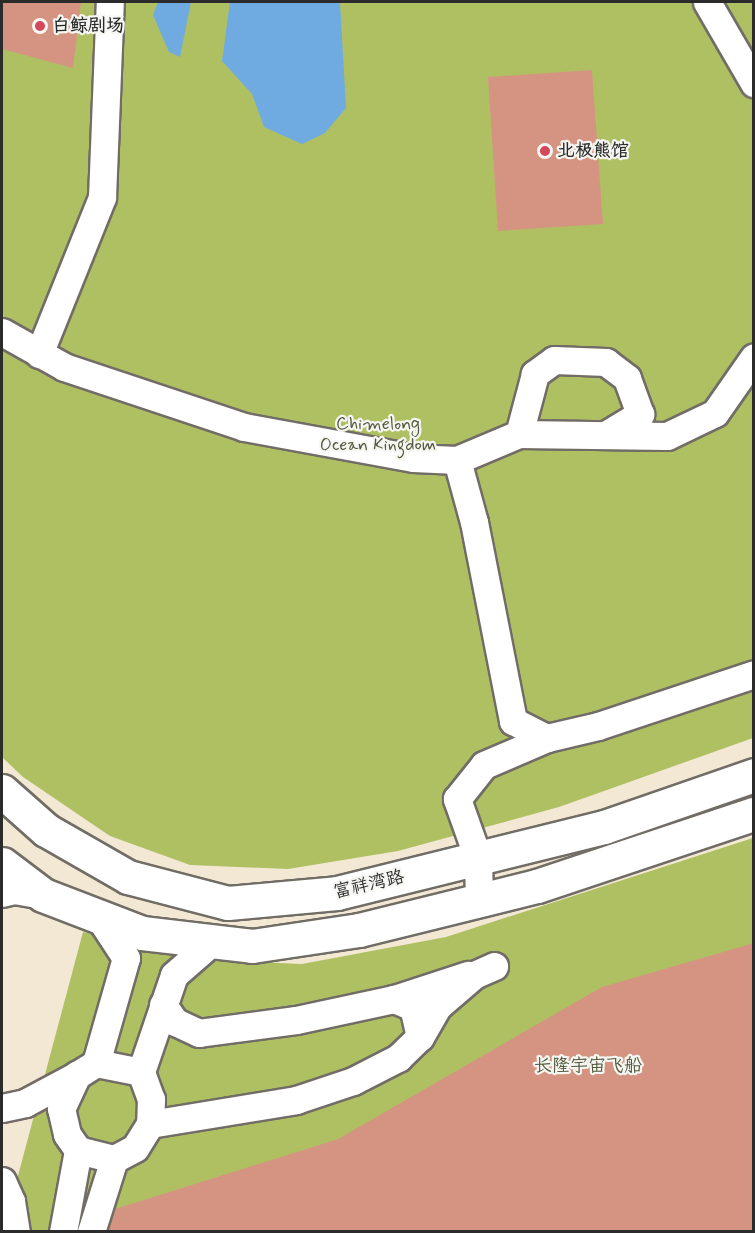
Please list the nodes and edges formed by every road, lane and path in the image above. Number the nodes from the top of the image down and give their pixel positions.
1 (110, 2) edge
2 (707, 2) edge
3 (753, 83) edge
4 (2, 332) edge
5 (39, 354) junction
6 (753, 357) edge
7 (519, 434) junction
8 (607, 434) junction
9 (457, 459) junction
10 (753, 674) edge
11 (547, 738) junction
12 (753, 775) edge
13 (2, 790) edge
14 (753, 814) edge
15 (478, 858) junction
16 (2, 864) edge
17 (2, 893) edge
18 (43, 895) junction
19 (479, 900) junction
20 (99, 917) junction
21 (213, 941) junction
22 (394, 999) junction
23 (163, 1005) junction
24 (420, 1037) junction
25 (87, 1069) junction
26 (141, 1072) junction
27 (13, 1106) edge
28 (61, 1109) junction
29 (150, 1124) junction
30 (78, 1150) junction
31 (114, 1159) junction
32 (2, 1181) edge
33 (16, 1232) edge
34 (63, 1232) edge
35 (90, 1232) edge

1 - 5 street
2 - 3 street
4 - 5 street
5 - 9 street
6 - 8 street
7 - 8 street
7 - 8 street
7 - 9 street
9 - 11 street
10 - 11 street
11 - 15 street
12 - 15 main road, 富祥湾路
13 - 15 main road, 富祥湾路
14 - 19 main road
15 - 19 street
16 - 18 main road
17 - 18 street
18 - 20 main road
19 - 21 main road
20 - 21 main road
20 - 25 street
21 - 23 street
22 - 23 street
22 - 24 street
22 - 24 street
23 - 26 street
24 - 29 street
25 - 26 street
25 - 27 street
25 - 28 street
26 - 29 street
27 - 28 street
28 - 30 street
29 - 31 street
30 - 31 street
30 - 34 street
31 - 35 street
32 - 33 street

